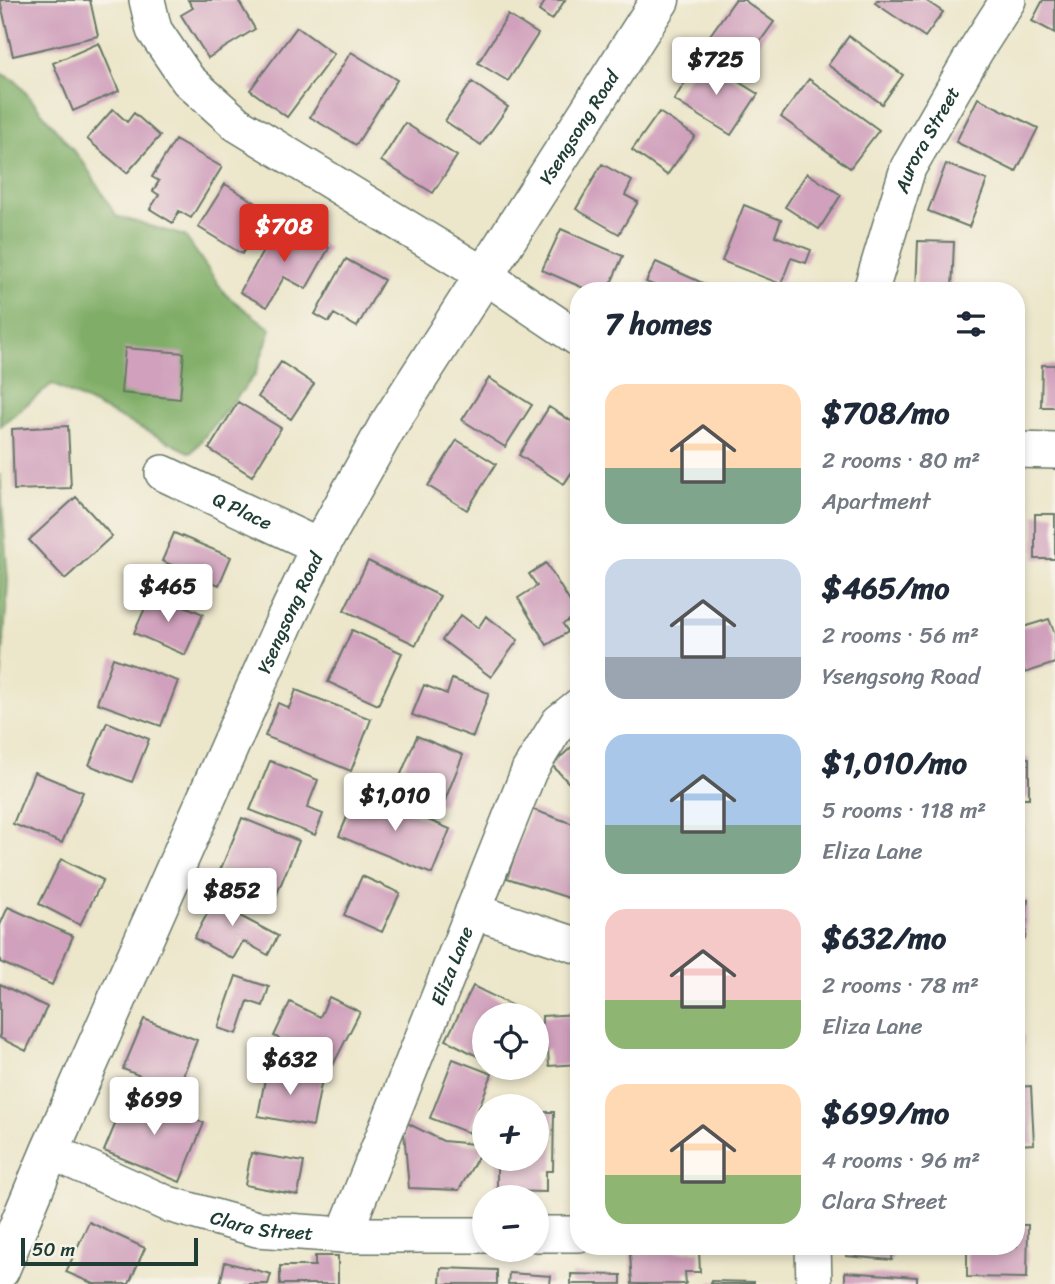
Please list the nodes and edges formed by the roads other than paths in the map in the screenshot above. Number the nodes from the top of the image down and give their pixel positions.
1 (147, 0) edge
2 (660, 0) edge
3 (1007, 0) edge
4 (484, 275) junction
5 (873, 282) edge
6 (570, 334) edge
7 (1025, 450) edge
8 (1055, 451) edge
9 (163, 473) dead end
10 (320, 547) junction
11 (570, 713) edge
12 (473, 911) junction
13 (570, 943) edge
14 (50, 1151) junction
15 (472, 1234) edge
16 (549, 1234) edge
17 (570, 1234) edge
18 (344, 1235) junction
19 (813, 1255) edge
20 (0, 1270) edge
21 (814, 1284) edge

1 - 4 street
2 - 4 main road, Ysengsong Road
3 - 5 street, Aurora Street
4 - 6 street
4 - 10 main road, Ysengsong Road
7 - 8 street
9 - 10 street, Q Place
10 - 14 main road, Ysengsong Road
11 - 12 street, Eliza Lane
12 - 13 street
12 - 18 street, Eliza Lane
14 - 18 street, Clara Street
14 - 20 main road, Ysengsong Road
15 - 18 street, Clara Street
16 - 17 street
19 - 21 street

